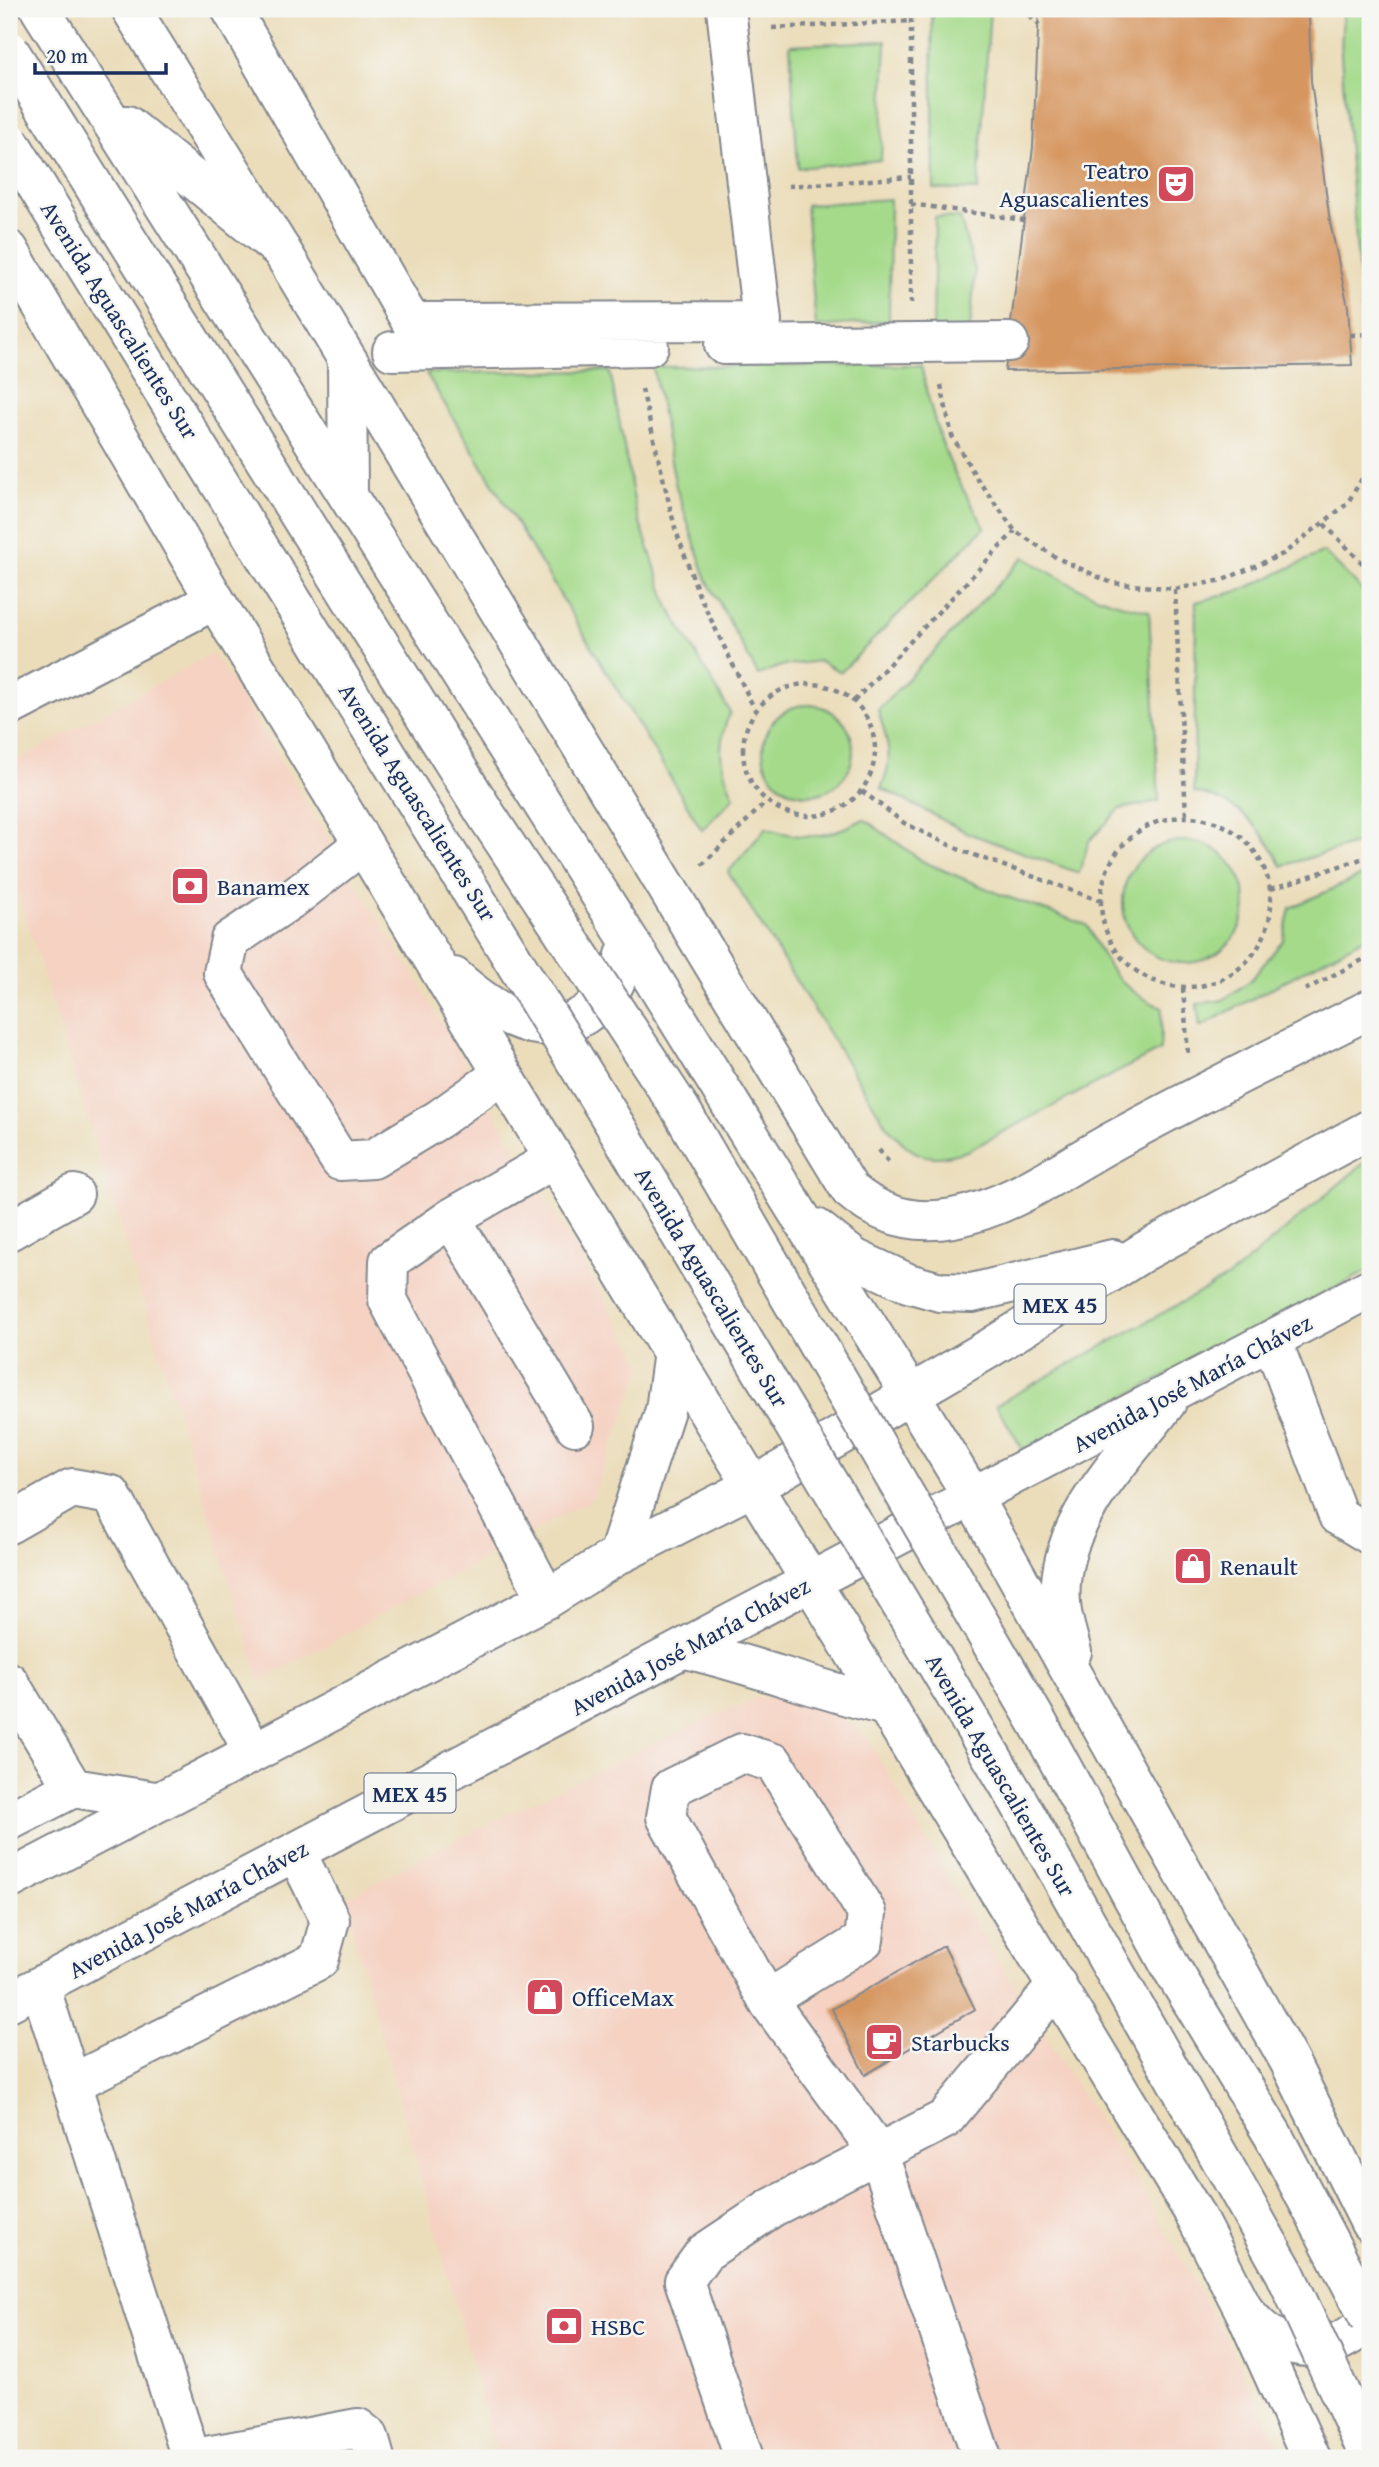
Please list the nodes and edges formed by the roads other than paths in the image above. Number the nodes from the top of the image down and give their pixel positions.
1 (40, 9) edge
2 (231, 9) edge
3 (726, 9) edge
4 (140, 12) edge
5 (9, 50) edge
6 (103, 106) junction
7 (9, 141) edge
8 (9, 250) edge
9 (281, 250) junction
10 (401, 337) junction
11 (1009, 342) dead end
12 (347, 362) junction
13 (348, 495) junction
14 (215, 600) junction
15 (9, 707) edge
16 (363, 844) junction
17 (629, 942) junction
18 (431, 957) junction
19 (1370, 1009) edge
20 (502, 1074) junction
21 (1370, 1129) edge
22 (554, 1158) junction
23 (74, 1194) dead end
24 (786, 1195) junction
25 (452, 1218) junction
26 (9, 1231) edge
27 (1145, 1251) junction
28 (1370, 1288) edge
29 (1272, 1340) junction
30 (673, 1352) junction
31 (1174, 1392) junction
32 (911, 1394) junction
33 (575, 1426) dead end
34 (754, 1486) junction
35 (973, 1498) junction
36 (9, 1524) edge
37 (1370, 1535) edge
38 (618, 1555) junction
39 (811, 1582) junction
40 (547, 1599) junction
41 (686, 1649) junction
42 (9, 1682) edge
43 (1082, 1695) junction
44 (886, 1706) junction
45 (253, 1751) junction
46 (73, 1788) junction
47 (155, 1801) junction
48 (9, 1821) edge
49 (296, 1852) junction
50 (9, 1880) edge
51 (1057, 1985) junction
52 (24, 1994) edge
53 (766, 2000) junction
54 (71, 2084) junction
55 (878, 2152) junction
56 (1370, 2223) edge
57 (1245, 2312) junction
58 (1370, 2319) edge
59 (193, 2458) edge
60 (375, 2458) edge
61 (744, 2458) edge
62 (982, 2458) edge
63 (1311, 2458) edge
64 (1370, 2458) edge

1 - 6 main road
2 - 10 main road
3 - 10 main road
4 - 9 main road
5 - 58 main road, Avenida Aguascalientes Sur, bridge
6 - 9 main road
6 - 13 main road
7 - 64 main road, Avenida Aguascalientes Sur, bridge
8 - 14 main road
9 - 12 main road
10 - 11 main road
10 - 12 main road
12 - 13 main road
12 - 19 main road
13 - 17 main road
14 - 15 main road
14 - 16 main road
16 - 18 main road
16 - 20 main road
17 - 18 main road
17 - 24 main road
18 - 20 main road
20 - 22 main road
21 - 27 main road, MEX 45
22 - 25 main road
22 - 30 main road
23 - 26 main road
24 - 27 main road
24 - 32 main road
25 - 33 main road
25 - 40 main road
27 - 32 main road, MEX 45
28 - 29 main road, Avenida José María Chávez / MEX 45
29 - 31 main road, Avenida José María Chávez / MEX 45
29 - 37 main road
30 - 34 main road
30 - 38 main road
31 - 35 main road, Avenida José María Chávez / MEX 45
31 - 43 main road
32 - 34 main road, MEX 45
32 - 35 main road
34 - 38 main road, MEX 45
34 - 39 main road
35 - 39 main road, Avenida José María Chávez / MEX 45
35 - 43 main road
36 - 45 main road
38 - 40 main road, MEX 45
39 - 41 main road, Avenida José María Chávez / MEX 45
39 - 44 main road
40 - 45 main road, MEX 45
41 - 44 main road
41 - 49 main road, Avenida José María Chávez / MEX 45
42 - 46 main road
43 - 56 main road
44 - 51 main road
45 - 47 main road, MEX 45
46 - 47 main road
46 - 48 main road
47 - 50 main road, MEX 45
49 - 52 main road, Avenida José María Chávez / MEX 45
49 - 54 main road
51 - 55 main road
51 - 57 main road
52 - 54 main road
53 - 53 main road
53 - 55 main road
54 - 59 main road
55 - 61 main road
55 - 62 main road
57 - 58 main road
57 - 63 main road
59 - 60 main road

